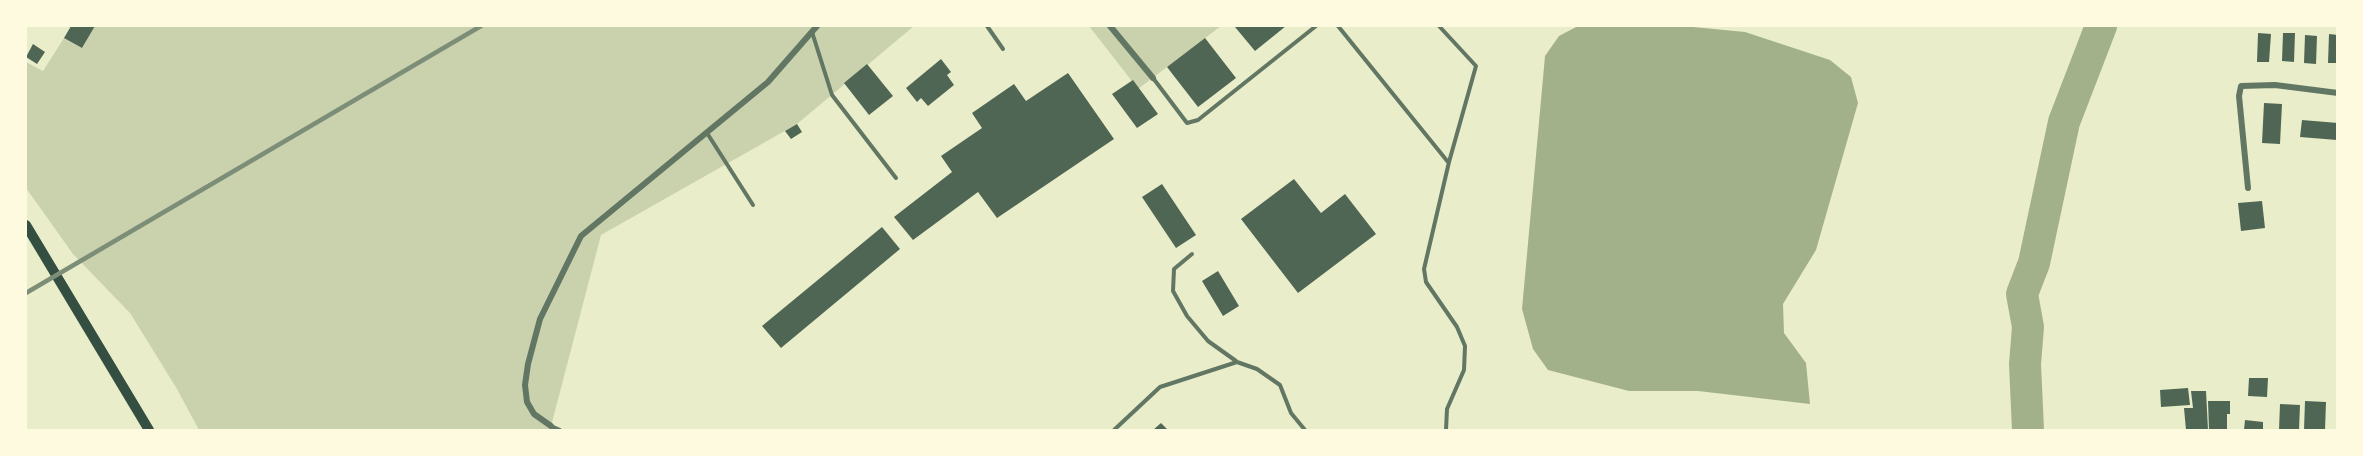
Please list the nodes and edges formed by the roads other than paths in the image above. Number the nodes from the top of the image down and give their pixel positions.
1 (987, 26) edge
2 (1110, 26) edge
3 (1316, 26) edge
4 (1338, 26) edge
5 (1439, 26) edge
6 (814, 28) edge
7 (1003, 49) dead end
8 (1153, 78) joint
9 (2337, 93) edge
10 (707, 132) junction
11 (1449, 162) junction
12 (896, 178) dead end
13 (2248, 188) dead end
14 (753, 205) dead end
15 (26, 225) edge
16 (1192, 254) dead end
17 (1237, 362) junction
18 (551, 426) joint
19 (149, 430) edge
20 (560, 430) edge
21 (1114, 430) edge
22 (1305, 430) edge
23 (1446, 430) edge

1 - 7 lane
2 - 8 street
3 - 8 lane
4 - 11 lane
5 - 11 lane
6 - 10 street
6 - 12 lane
9 - 13 street
10 - 14 lane
10 - 18 street
11 - 23 lane
15 - 19 main road
16 - 17 lane
17 - 21 lane
17 - 22 lane
18 - 20 lane

